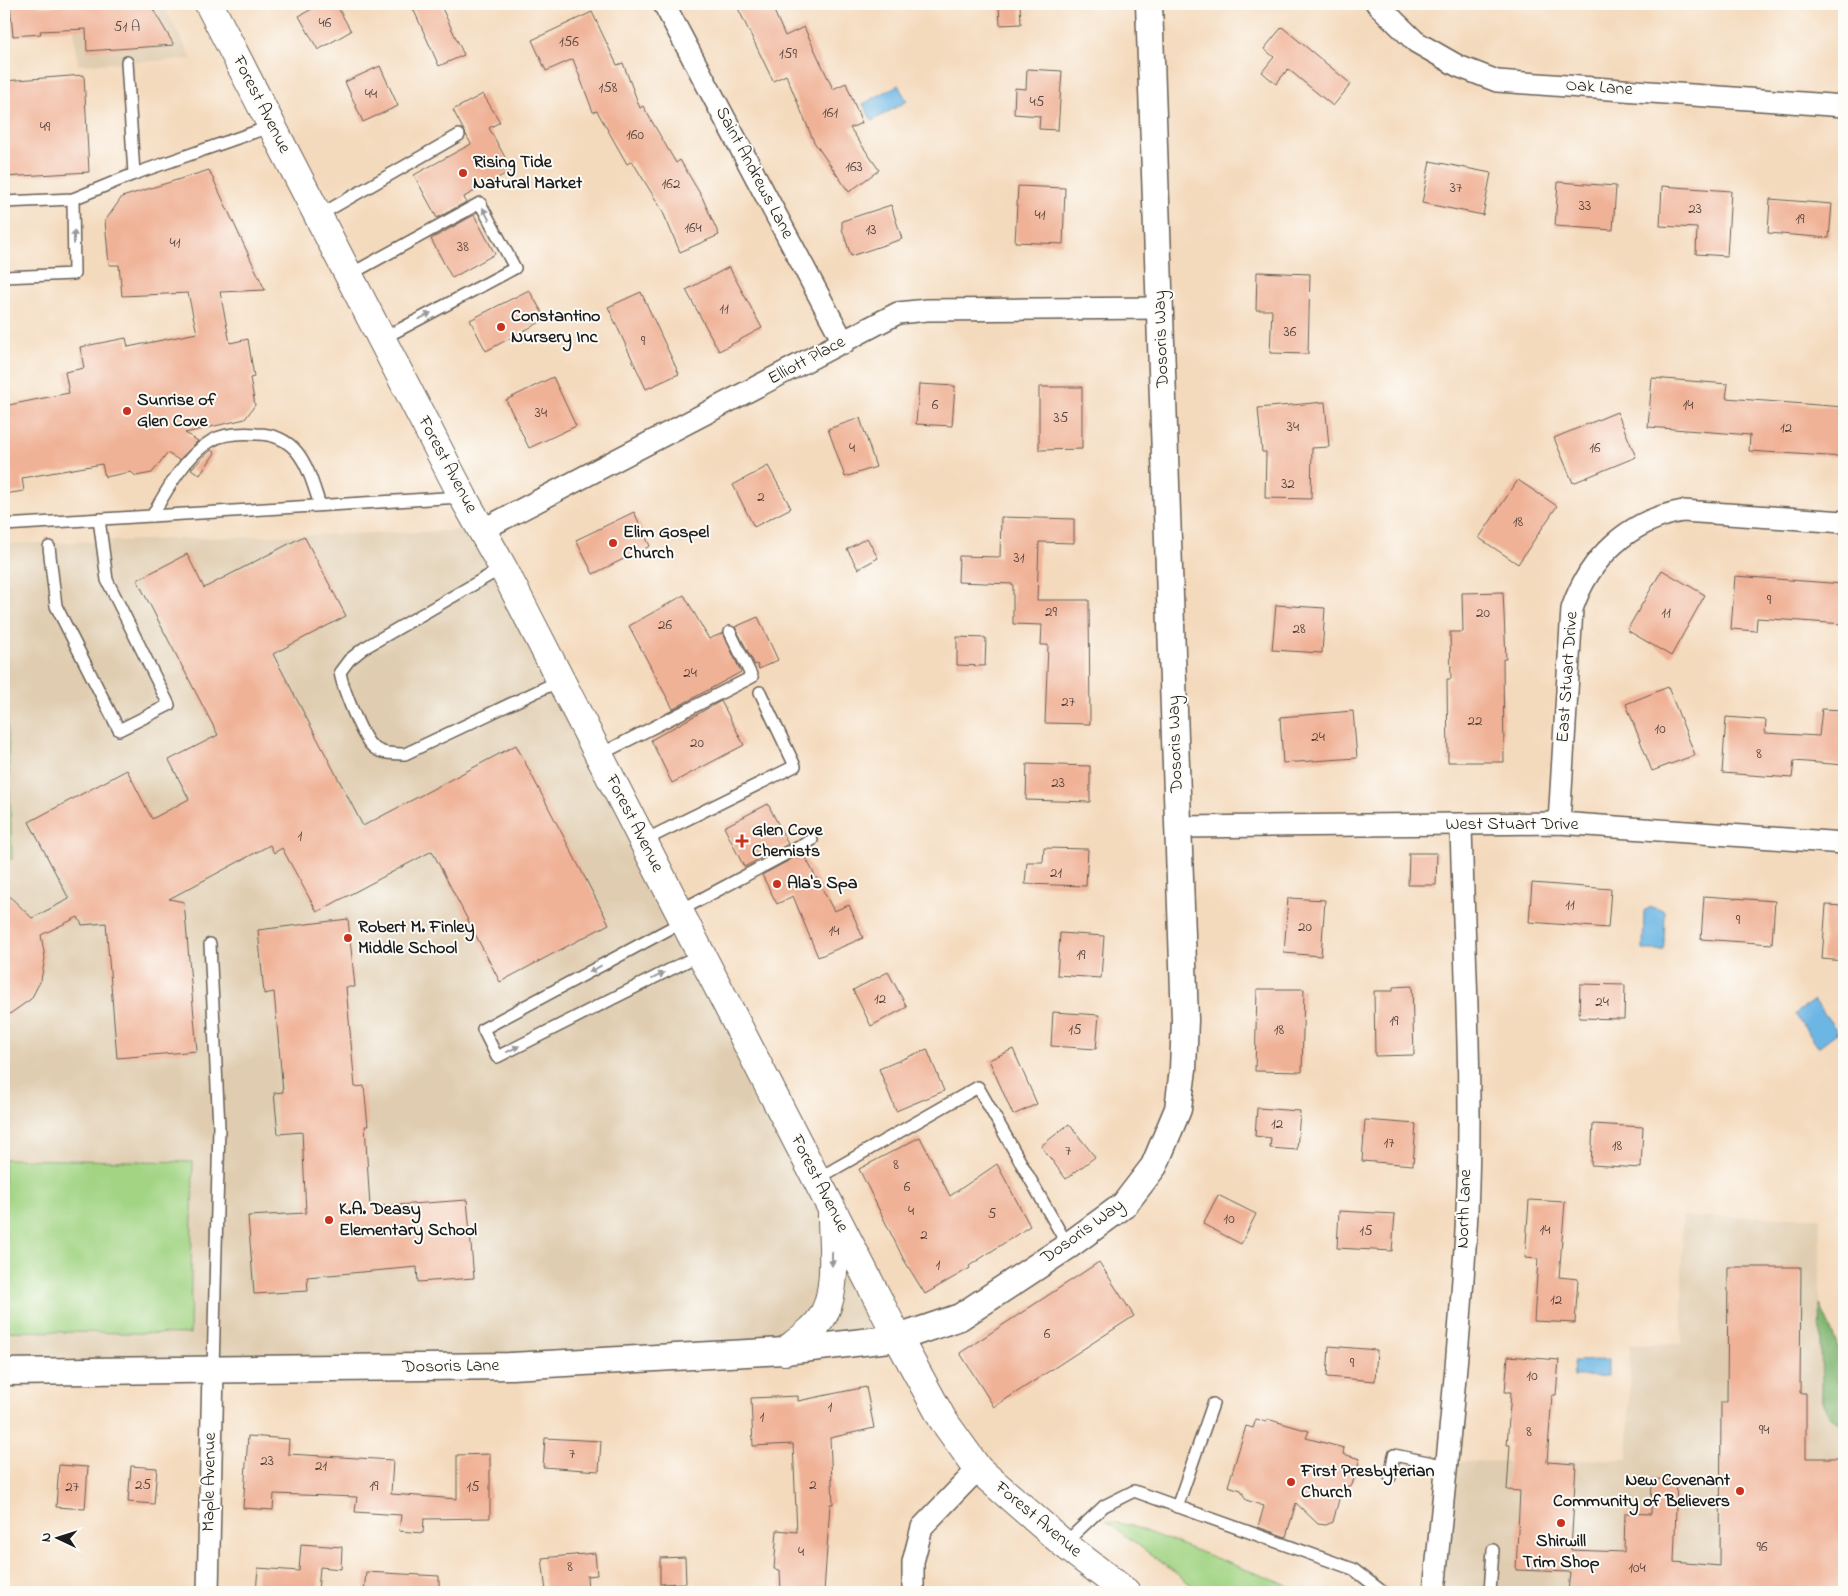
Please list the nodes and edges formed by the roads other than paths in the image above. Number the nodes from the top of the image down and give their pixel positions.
1 (209, 4) edge
2 (664, 4) edge
3 (1149, 4) edge
4 (1377, 4) edge
5 (127, 62) dead end
6 (1844, 106) edge
7 (272, 126) junction
8 (459, 135) dead end
9 (134, 174) junction
10 (74, 199) junction
11 (4, 202) edge
12 (318, 216) junction
13 (349, 275) junction
14 (4, 277) edge
15 (1161, 308) junction
16 (382, 339) junction
17 (844, 343) junction
18 (463, 496) junction
19 (320, 506) junction
20 (152, 516) junction
21 (99, 519) junction
22 (1844, 522) edge
23 (4, 525) edge
24 (482, 530) junction
25 (49, 547) dead end
26 (503, 568) junction
27 (730, 632) dead end
28 (561, 680) junction
29 (760, 692) dead end
30 (599, 755) junction
31 (1559, 823) junction
32 (1461, 825) junction
33 (1179, 827) junction
34 (812, 840) dead end
35 (643, 841) junction
36 (1844, 843) edge
37 (681, 916) junction
38 (210, 944) dead end
39 (701, 954) junction
40 (818, 1179) junction
41 (832, 1210) junction
42 (1068, 1246) junction
43 (898, 1338) junction
44 (785, 1351) junction
45 (213, 1371) junction
46 (4, 1372) edge
47 (1213, 1404) dead end
48 (1447, 1466) junction
49 (978, 1469) junction
50 (1390, 1477) dead end
51 (1177, 1507) junction
52 (1064, 1544) junction
53 (1494, 1550) dead end
54 (208, 1592) edge
55 (913, 1592) edge
56 (1126, 1592) edge
57 (1383, 1592) edge
58 (1434, 1592) edge
59 (1490, 1592) edge

1 - 7 main road, Forest Avenue
2 - 17 street, Saint Andrews Lane
3 - 15 street, Dosoris Way
4 - 6 street, Oak Lane
5 - 9 lane
7 - 9 lane
7 - 12 main road, Forest Avenue
8 - 12 lane
9 - 10 lane
10 - 11 lane
14 -> 10 lane
12 - 13 main road, Forest Avenue
13 - 16 main road, Forest Avenue
16 -> 13 lane
15 - 17 street, Elliott Place
15 - 33 street, Dosoris Way
16 - 18 main road, Forest Avenue
17 - 24 street, Elliott Place
18 - 19 lane
18 - 24 main road, Forest Avenue
19 - 20 lane
19 - 20 lane
20 - 21 lane
21 - 23 lane
21 - 25 lane
22 - 31 street, East Stuart Drive
24 - 26 main road, Forest Avenue
26 - 28 main road, Forest Avenue
26 - 28 lane
27 - 30 lane
28 - 30 main road, Forest Avenue
29 - 35 lane
30 - 35 main road, Forest Avenue
31 - 32 street, West Stuart Drive
31 - 36 street, West Stuart Drive
32 - 33 street, West Stuart Drive
32 - 48 street, North Lane
33 - 42 street, Dosoris Way
34 - 37 lane
35 - 37 main road, Forest Avenue
37 - 39 main road, Forest Avenue
37 -> 39 lane
38 - 45 lane
39 - 40 main road, Forest Avenue
40 - 41 main road, Forest Avenue
40 - 42 lane
41 - 43 main road, Forest Avenue
41 -> 44 main road
42 - 43 street, Dosoris Way
43 - 44 street, Dosoris Lane
43 - 49 main road, Forest Avenue
44 - 45 street, Dosoris Lane
45 - 46 street, Dosoris Lane
45 - 54 street, Maple Avenue
47 - 51 lane
48 - 50 lane
48 - 58 street, North Lane
49 - 52 main road, Forest Avenue
49 - 55 street
51 - 52 lane
51 - 57 lane
52 - 56 main road, Forest Avenue
53 - 59 lane

